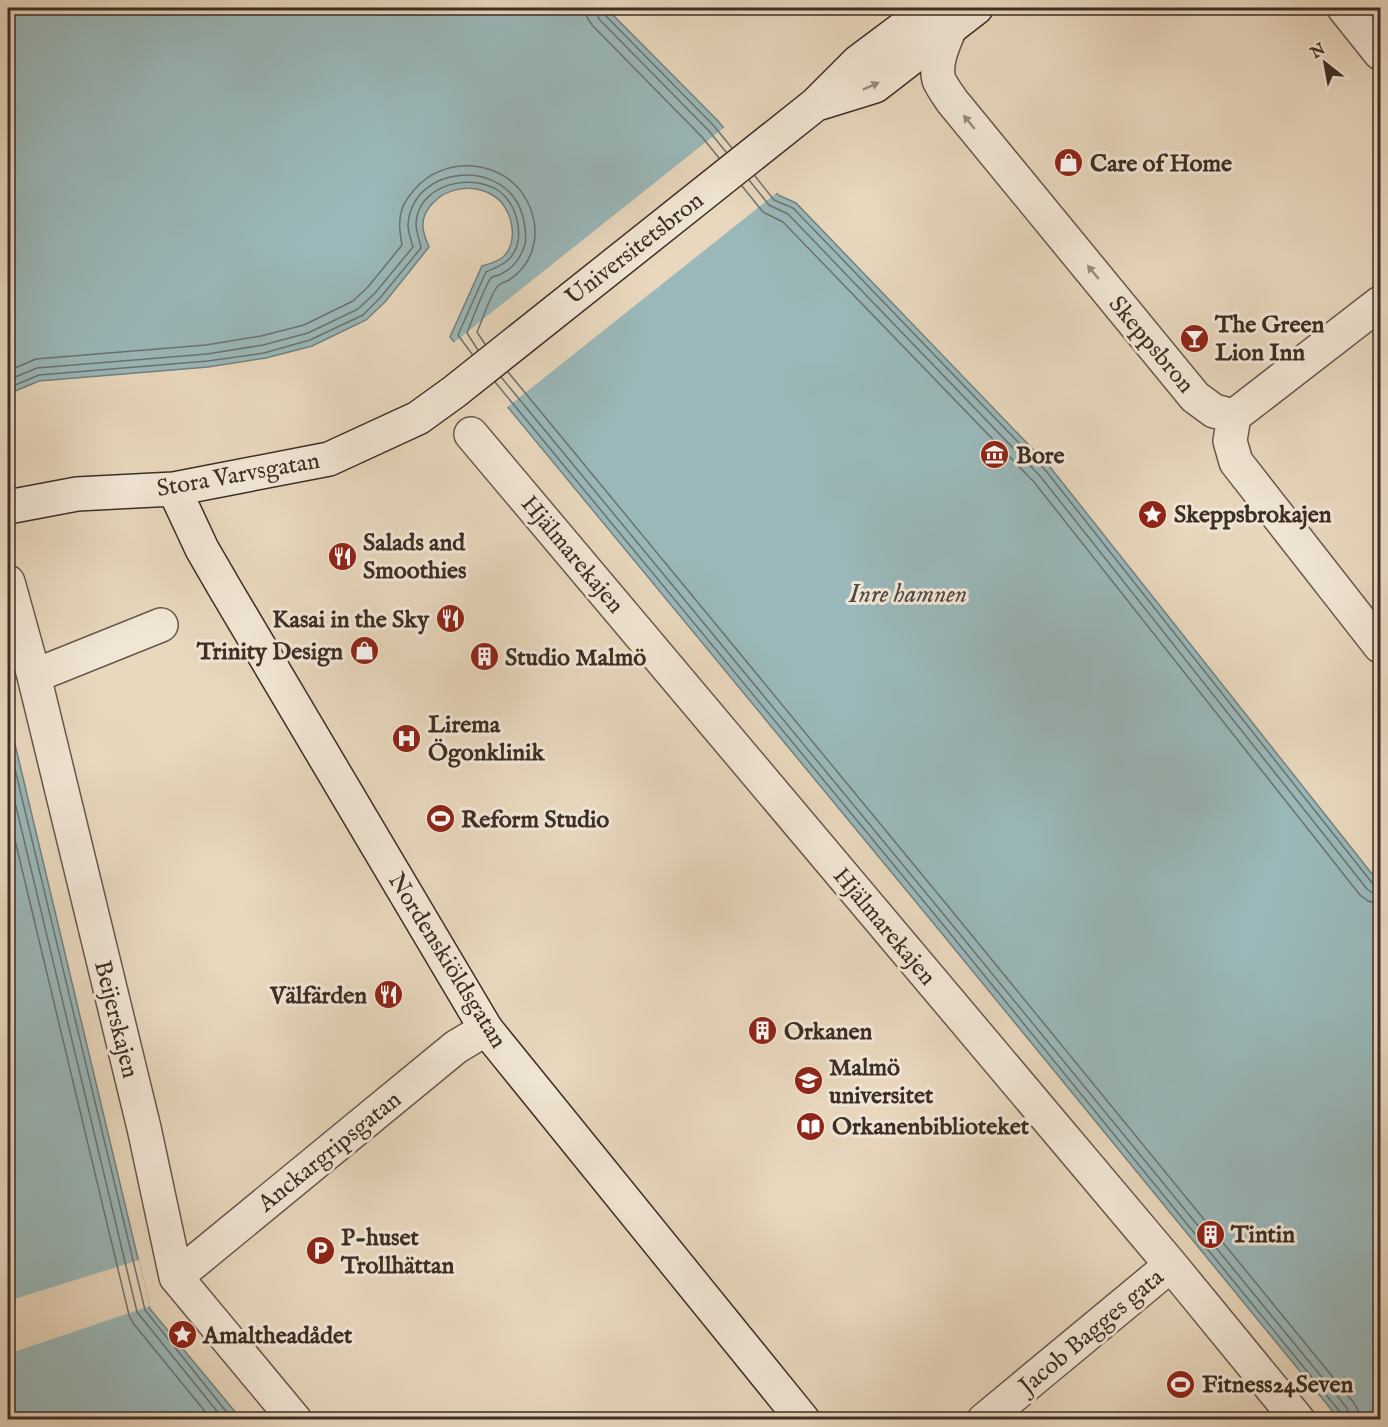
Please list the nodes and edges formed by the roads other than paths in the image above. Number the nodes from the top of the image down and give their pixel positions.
1 (976, 8) edge
2 (1344, 8) edge
3 (940, 18) edge
4 (1380, 53) edge
5 (1380, 303) edge
6 (462, 385) joint
7 (1234, 416) junction
8 (471, 434) dead end
9 (174, 489) junction
10 (8, 507) edge
11 (8, 582) edge
12 (161, 625) dead end
13 (1380, 646) edge
14 (34, 676) junction
15 (486, 1029) junction
16 (1171, 1265) junction
17 (176, 1277) junction
18 (295, 1419) edge
19 (804, 1419) edge
20 (984, 1419) edge
21 (1298, 1419) edge

1 - 3 street
2 - 4 street
3 - 6 street, Universitetsbron
7 -> 3 street, Skeppsbron
5 - 7 street
6 - 9 street, Stora Varvsgatan
7 - 13 street
8 - 16 street, Hjälmarekajen
9 - 10 street, Stora Varvsgatan
9 - 15 street, Nordenskiöldsgatan
11 - 14 street, Beijerskajen
12 - 14 street
14 - 17 street, Beijerskajen
15 - 17 street, Anckargripsgatan
15 - 19 street, Nordenskiöldsgatan
16 - 20 street, Jacob Bagges gata
16 - 21 street, Hjälmarekajen
17 - 18 street, Beijerskajen

